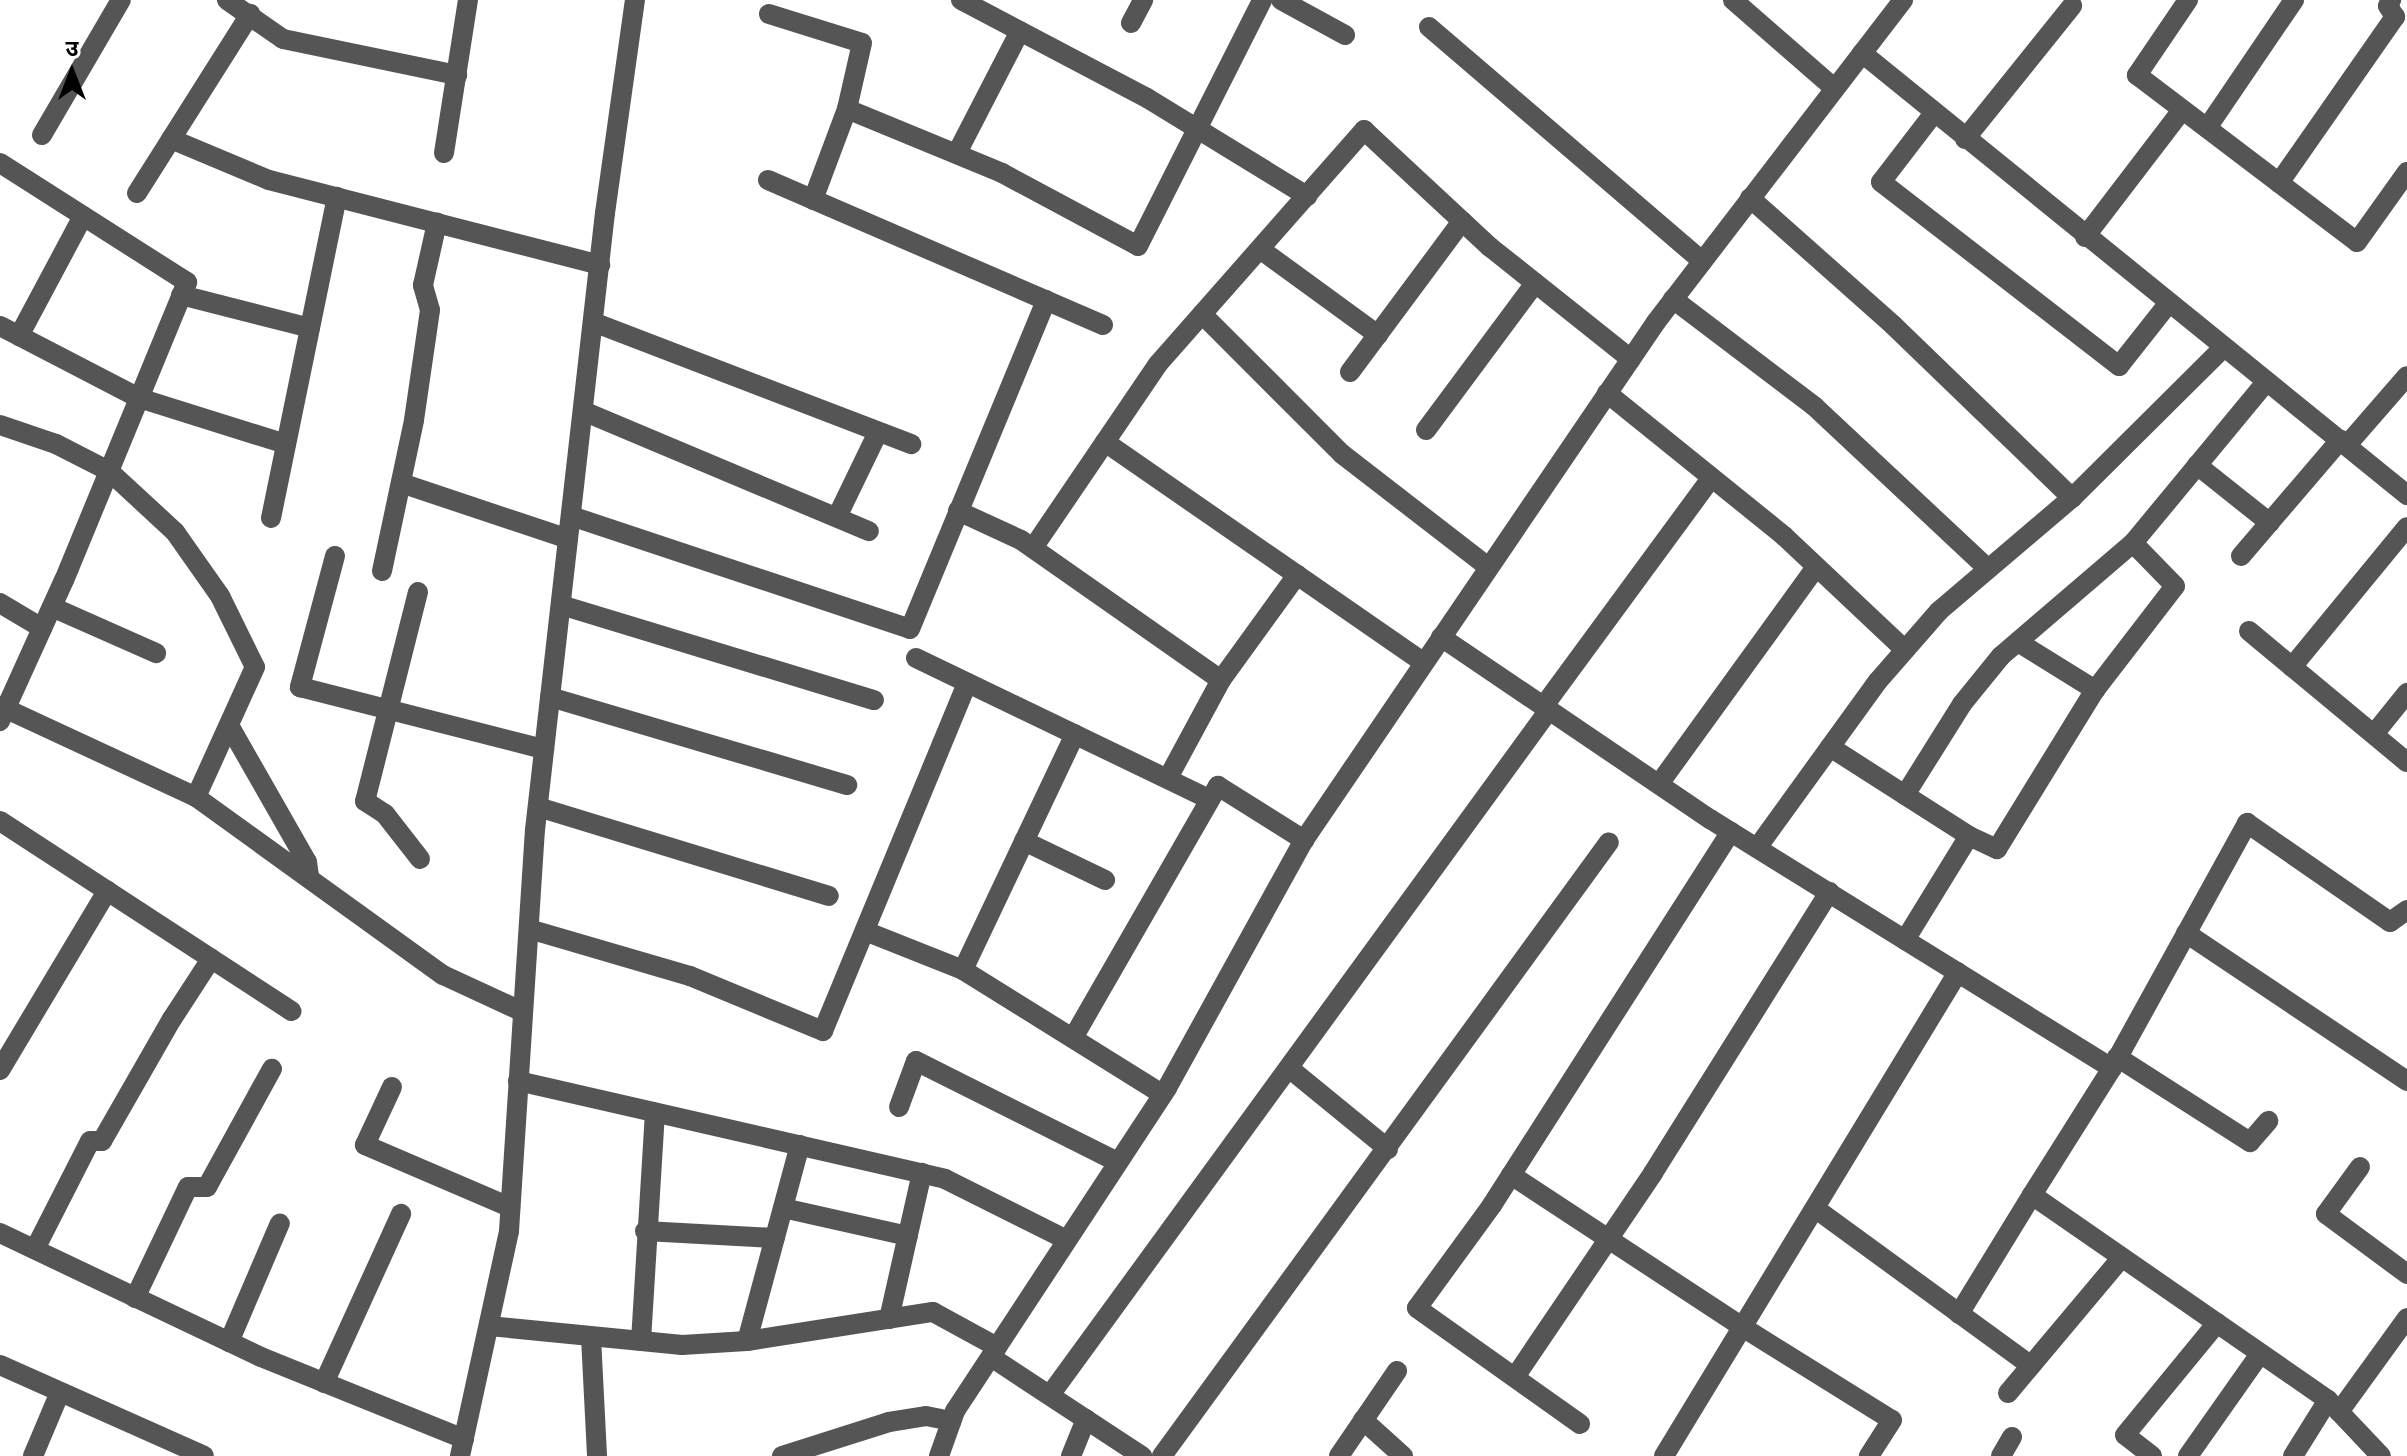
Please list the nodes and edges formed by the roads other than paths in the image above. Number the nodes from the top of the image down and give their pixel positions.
1 (121, 0) edge
2 (227, 0) edge
3 (468, 0) edge
4 (635, 0) edge
5 (1143, 0) edge
6 (1262, 0) edge
7 (1281, 0) edge
8 (1733, 0) edge
9 (1903, 0) edge
10 (2188, 0) edge
11 (2294, 0) edge
12 (2391, 0) edge
13 (971, 2) edge
14 (2072, 6) dead end
15 (250, 14) junction
16 (769, 14) dead end
17 (1131, 23) dead end
18 (1429, 27) dead end
19 (1020, 31) junction
20 (1345, 35) dead end
21 (1862, 53) junction
22 (457, 75) junction
23 (1834, 88) junction
24 (847, 109) junction
25 (2182, 110) junction
26 (1934, 113) junction
27 (2207, 128) junction
28 (1197, 129) junction
29 (42, 135) dead end
30 (171, 139) junction
31 (1965, 139) junction
32 (444, 153) dead end
33 (957, 153) junction
34 (0, 163) edge
35 (2407, 172) edge
36 (768, 180) dead end
37 (2279, 183) junction
38 (137, 193) dead end
39 (1307, 196) junction
40 (337, 197) junction
41 (1750, 198) junction
42 (813, 200) junction
43 (83, 216) junction
44 (1462, 221) junction
45 (437, 223) junction
46 (2085, 237) junction
47 (1260, 249) junction
48 (1702, 261) junction
49 (600, 265) junction
50 (1535, 283) junction
51 (181, 295) junction
52 (1673, 299) junction
53 (1046, 300) junction
54 (2168, 304) junction
55 (1202, 314) junction
56 (593, 322) junction
57 (1103, 325) dead end
58 (0, 326) edge
59 (310, 328) junction
60 (1378, 335) junction
61 (19, 336) junction
62 (2223, 348) junction
63 (1631, 359) junction
64 (1350, 372) dead end
65 (2407, 376) edge
66 (2266, 382) junction
67 (1607, 393) junction
68 (139, 398) junction
69 (583, 411) junction
70 (0, 425) edge
71 (1426, 430) dead end
72 (878, 432) junction
73 (1105, 442) junction
74 (2343, 442) junction
75 (286, 444) junction
76 (911, 444) dead end
77 (2197, 465) junction
78 (109, 471) junction
79 (1711, 478) junction
80 (401, 483) junction
81 (2407, 495) edge
82 (2072, 498) junction
83 (958, 511) junction
84 (571, 516) junction
85 (837, 517) junction
86 (271, 518) dead end
87 (2270, 523) junction
88 (2407, 527) edge
89 (869, 531) dead end
90 (568, 539) junction
91 (2133, 543) junction
92 (1033, 548) junction
93 (335, 556) dead end
94 (2241, 556) dead end
95 (1488, 567) junction
96 (1816, 567) junction
97 (1988, 569) junction
98 (382, 571) dead end
99 (1297, 575) junction
100 (418, 592) dead end
101 (0, 603) edge
102 (561, 605) junction
103 (52, 607) junction
104 (42, 628) junction
105 (2249, 631) dead end
106 (1441, 637) junction
107 (2018, 642) junction
108 (1905, 650) junction
109 (156, 653) dead end
110 (916, 658) dead end
111 (1423, 662) junction
112 (2292, 667) junction
113 (1221, 680) junction
114 (967, 683) junction
115 (2095, 690) junction
116 (2407, 693) edge
117 (550, 697) junction
118 (874, 700) dead end
119 (1546, 708) junction
120 (388, 709) junction
121 (2, 712) edge
122 (230, 727) junction
123 (1075, 734) junction
124 (2374, 734) junction
125 (1830, 747) junction
126 (544, 749) junction
127 (2407, 762) edge
128 (1168, 778) junction
129 (1659, 784) junction
130 (847, 785) dead end
131 (1905, 795) junction
132 (196, 797) junction
133 (1209, 799) junction
134 (538, 807) junction
135 (0, 821) edge
136 (1731, 832) junction
137 (1969, 836) junction
138 (1304, 840) junction
139 (1024, 841) junction
140 (1609, 842) dead end
141 (1757, 848) junction
142 (420, 859) dead end
143 (309, 877) junction
144 (1105, 880) dead end
145 (107, 891) junction
146 (1829, 892) junction
147 (829, 896) dead end
148 (2407, 910) edge
149 (529, 929) junction
150 (865, 931) junction
151 (2186, 933) junction
152 (1905, 940) junction
153 (211, 959) junction
154 (963, 970) junction
155 (1958, 972) junction
156 (292, 1011) dead end
157 (523, 1012) junction
158 (1073, 1038) junction
159 (2114, 1062) junction
160 (1289, 1068) junction
161 (272, 1069) dead end
162 (0, 1070) edge
163 (2405, 1075) edge
164 (518, 1081) junction
165 (392, 1087) dead end
166 (1162, 1094) junction
167 (899, 1107) dead end
168 (655, 1112) junction
169 (2268, 1121) dead end
170 (800, 1145) junction
171 (1388, 1149) junction
172 (1118, 1162) junction
173 (2360, 1167) dead end
174 (922, 1173) junction
175 (1511, 1175) junction
176 (2032, 1195) junction
177 (510, 1207) junction
178 (783, 1208) junction
179 (1816, 1209) junction
180 (401, 1214) dead end
181 (280, 1223) dead end
182 (645, 1231) junction
183 (0, 1233) edge
184 (908, 1236) junction
185 (775, 1238) junction
186 (1608, 1239) junction
187 (1067, 1240) junction
188 (35, 1249) junction
189 (2122, 1257) junction
190 (2407, 1274) edge
191 (135, 1298) junction
192 (1959, 1314) junction
193 (2407, 1318) edge
194 (889, 1319) junction
195 (2217, 1323) junction
196 (489, 1326) junction
197 (1744, 1328) junction
198 (591, 1337) junction
199 (641, 1341) junction
200 (747, 1341) junction
201 (229, 1342) junction
202 (994, 1352) junction
203 (2260, 1354) junction
204 (0, 1365) edge
205 (2031, 1366) junction
206 (1397, 1371) dead end
207 (1515, 1377) junction
208 (324, 1383) junction
209 (60, 1392) junction
210 (2008, 1393) dead end
211 (1050, 1395) junction
212 (2333, 1406) junction
213 (1086, 1419) junction
214 (1363, 1420) junction
215 (952, 1421) junction
216 (1580, 1424) dead end
217 (2012, 1437) dead end
218 (462, 1448) edge
219 (33, 1456) edge
220 (204, 1456) edge
221 (597, 1456) edge
222 (782, 1456) edge
223 (939, 1456) edge
224 (1071, 1456) edge
225 (1142, 1456) edge
226 (1162, 1456) edge
227 (1339, 1456) edge
228 (1403, 1456) edge
229 (1664, 1456) edge
230 (1869, 1456) edge
231 (2001, 1456) edge
232 (2152, 1456) edge
233 (2188, 1456) edge
234 (2293, 1456) edge
235 (2381, 1456) edge

1 - 29 street
2 - 15 street
3 - 22 street
4 - 49 street
5 - 17 street
6 - 28 street
7 - 20 street
8 - 23 street
9 - 21 street
10 - 25 street
11 - 27 street
12 - 37 street
13 - 19 street
14 - 31 street
15 - 22 street
15 - 30 street
16 - 24 street
18 - 48 street
19 - 28 street
19 - 33 street
21 - 23 street
21 - 26 street
22 - 32 street
23 - 41 street
24 - 33 street
24 - 42 street
25 - 27 street
25 - 46 street
26 - 31 street
26 - 54 street
27 - 37 street
28 - 33 street
28 - 39 street
30 - 38 street
30 - 40 street
31 - 46 street
34 - 43 street
35 - 37 street
36 - 42 street
39 - 44 street
39 - 47 street
40 - 45 street
40 - 59 street
41 - 48 street
41 - 82 street
42 - 53 street
43 - 51 street
43 - 61 street
44 - 50 street
44 - 60 street
45 - 49 street
45 - 80 street
46 - 54 street
47 - 55 street
47 - 60 street
48 - 52 street
49 - 56 street
50 - 63 street
50 - 71 street
51 - 59 street
51 - 68 street
52 - 63 street
52 - 97 street
53 - 57 street
53 - 83 street
54 - 62 street
55 - 73 street
55 - 95 street
56 - 69 street
56 - 72 street
58 - 61 street
59 - 75 street
60 - 64 street
61 - 68 street
62 - 66 street
62 - 82 street
63 - 67 street
65 - 74 street
66 - 74 street
66 - 77 street
67 - 79 street
67 - 95 street
68 - 75 street
68 - 78 street
69 - 84 street
69 - 85 street
70 - 78 street
72 - 76 street
72 - 85 street
73 - 92 street
73 - 99 street
74 - 81 street
74 - 87 street
75 - 86 street
77 - 87 street
77 - 91 street
78 - 103 street
78 - 122 street
79 - 96 street
79 - 119 street
80 - 90 street
80 - 98 street
82 - 97 street
83 - 84 street
83 - 92 street
84 - 90 street
85 - 89 street
87 - 94 street
88 - 112 street
90 - 102 street
91 - 107 street
91 - 115 street
92 - 113 street
93 - 120 street
95 - 106 street
96 - 108 street
96 - 129 street
97 - 108 street
99 - 111 street
99 - 113 street
100 - 120 street
101 - 104 street
102 - 117 street
102 - 118 street
103 - 104 street
103 - 109 street
104 - 121 street
105 - 112 street
106 - 111 street
106 - 119 street
107 - 115 street
107 - 131 street
108 - 125 street
110 - 114 street
111 - 138 street
112 - 124 street
113 - 128 street
114 - 123 street
114 - 150 street
115 - 137 street
116 - 124 street
117 - 126 street
117 - 130 street
119 - 129 street
119 - 160 street
120 - 126 street
120 - 142 street
121 - 132 street
122 - 132 street
122 - 143 street
123 - 128 street
123 - 139 street
124 - 127 street
125 - 131 street
125 - 141 street
126 - 134 street
128 - 133 street
129 - 136 street
131 - 137 street
132 - 143 street
133 - 138 street
133 - 158 street
134 - 147 street
134 - 149 street
135 - 145 street
136 - 141 street
136 - 175 street
137 - 152 street
138 - 166 street
139 - 144 street
139 - 154 street
140 - 171 street
141 - 146 street
143 - 157 street
145 - 153 street
145 - 162 street
146 - 152 street
146 - 186 street
148 - 151 street
149 - 150 street
149 - 157 street
150 - 154 street
151 - 159 street
151 - 163 street
152 - 155 street
153 - 156 street
153 - 188 street
154 - 158 street
155 - 159 street
155 - 179 street
157 - 164 street
158 - 166 street
159 - 169 street
159 - 176 street
160 - 171 street
160 - 211 street
161 - 191 street
164 - 168 street
164 - 177 street
165 - 177 street
166 - 172 street
167 - 172 street
168 - 170 street
168 - 182 street
170 - 174 street
170 - 178 street
171 - 226 street
172 - 187 street
173 - 190 street
174 - 184 street
174 - 187 street
175 - 186 street
175 - 207 street
176 - 189 street
176 - 192 street
177 - 196 street
178 - 184 street
178 - 185 street
179 - 192 street
179 - 197 street
180 - 208 street
181 - 201 street
182 - 185 street
182 - 199 street
183 - 188 street
184 - 194 street
185 - 200 street
186 - 197 street
186 - 207 street
187 - 202 street
188 - 191 street
189 - 195 street
189 - 205 street
191 - 201 street
192 - 205 street
193 - 212 street
194 - 200 street
194 - 202 street
195 - 203 street
195 - 232 street
196 - 198 street
196 - 218 street
197 - 229 street
197 - 230 street
198 - 199 street
198 - 221 street
199 - 200 street
201 - 208 street
202 - 211 street
202 - 215 street
203 - 212 street
203 - 233 street
204 - 209 street
205 - 210 street
206 - 214 street
207 - 216 street
208 - 218 street
209 - 219 street
209 - 220 street
211 - 213 street
212 - 234 street
212 - 235 street
213 - 224 street
213 - 225 street
214 - 227 street
214 - 228 street
215 - 222 street
215 - 223 street
217 - 231 street

